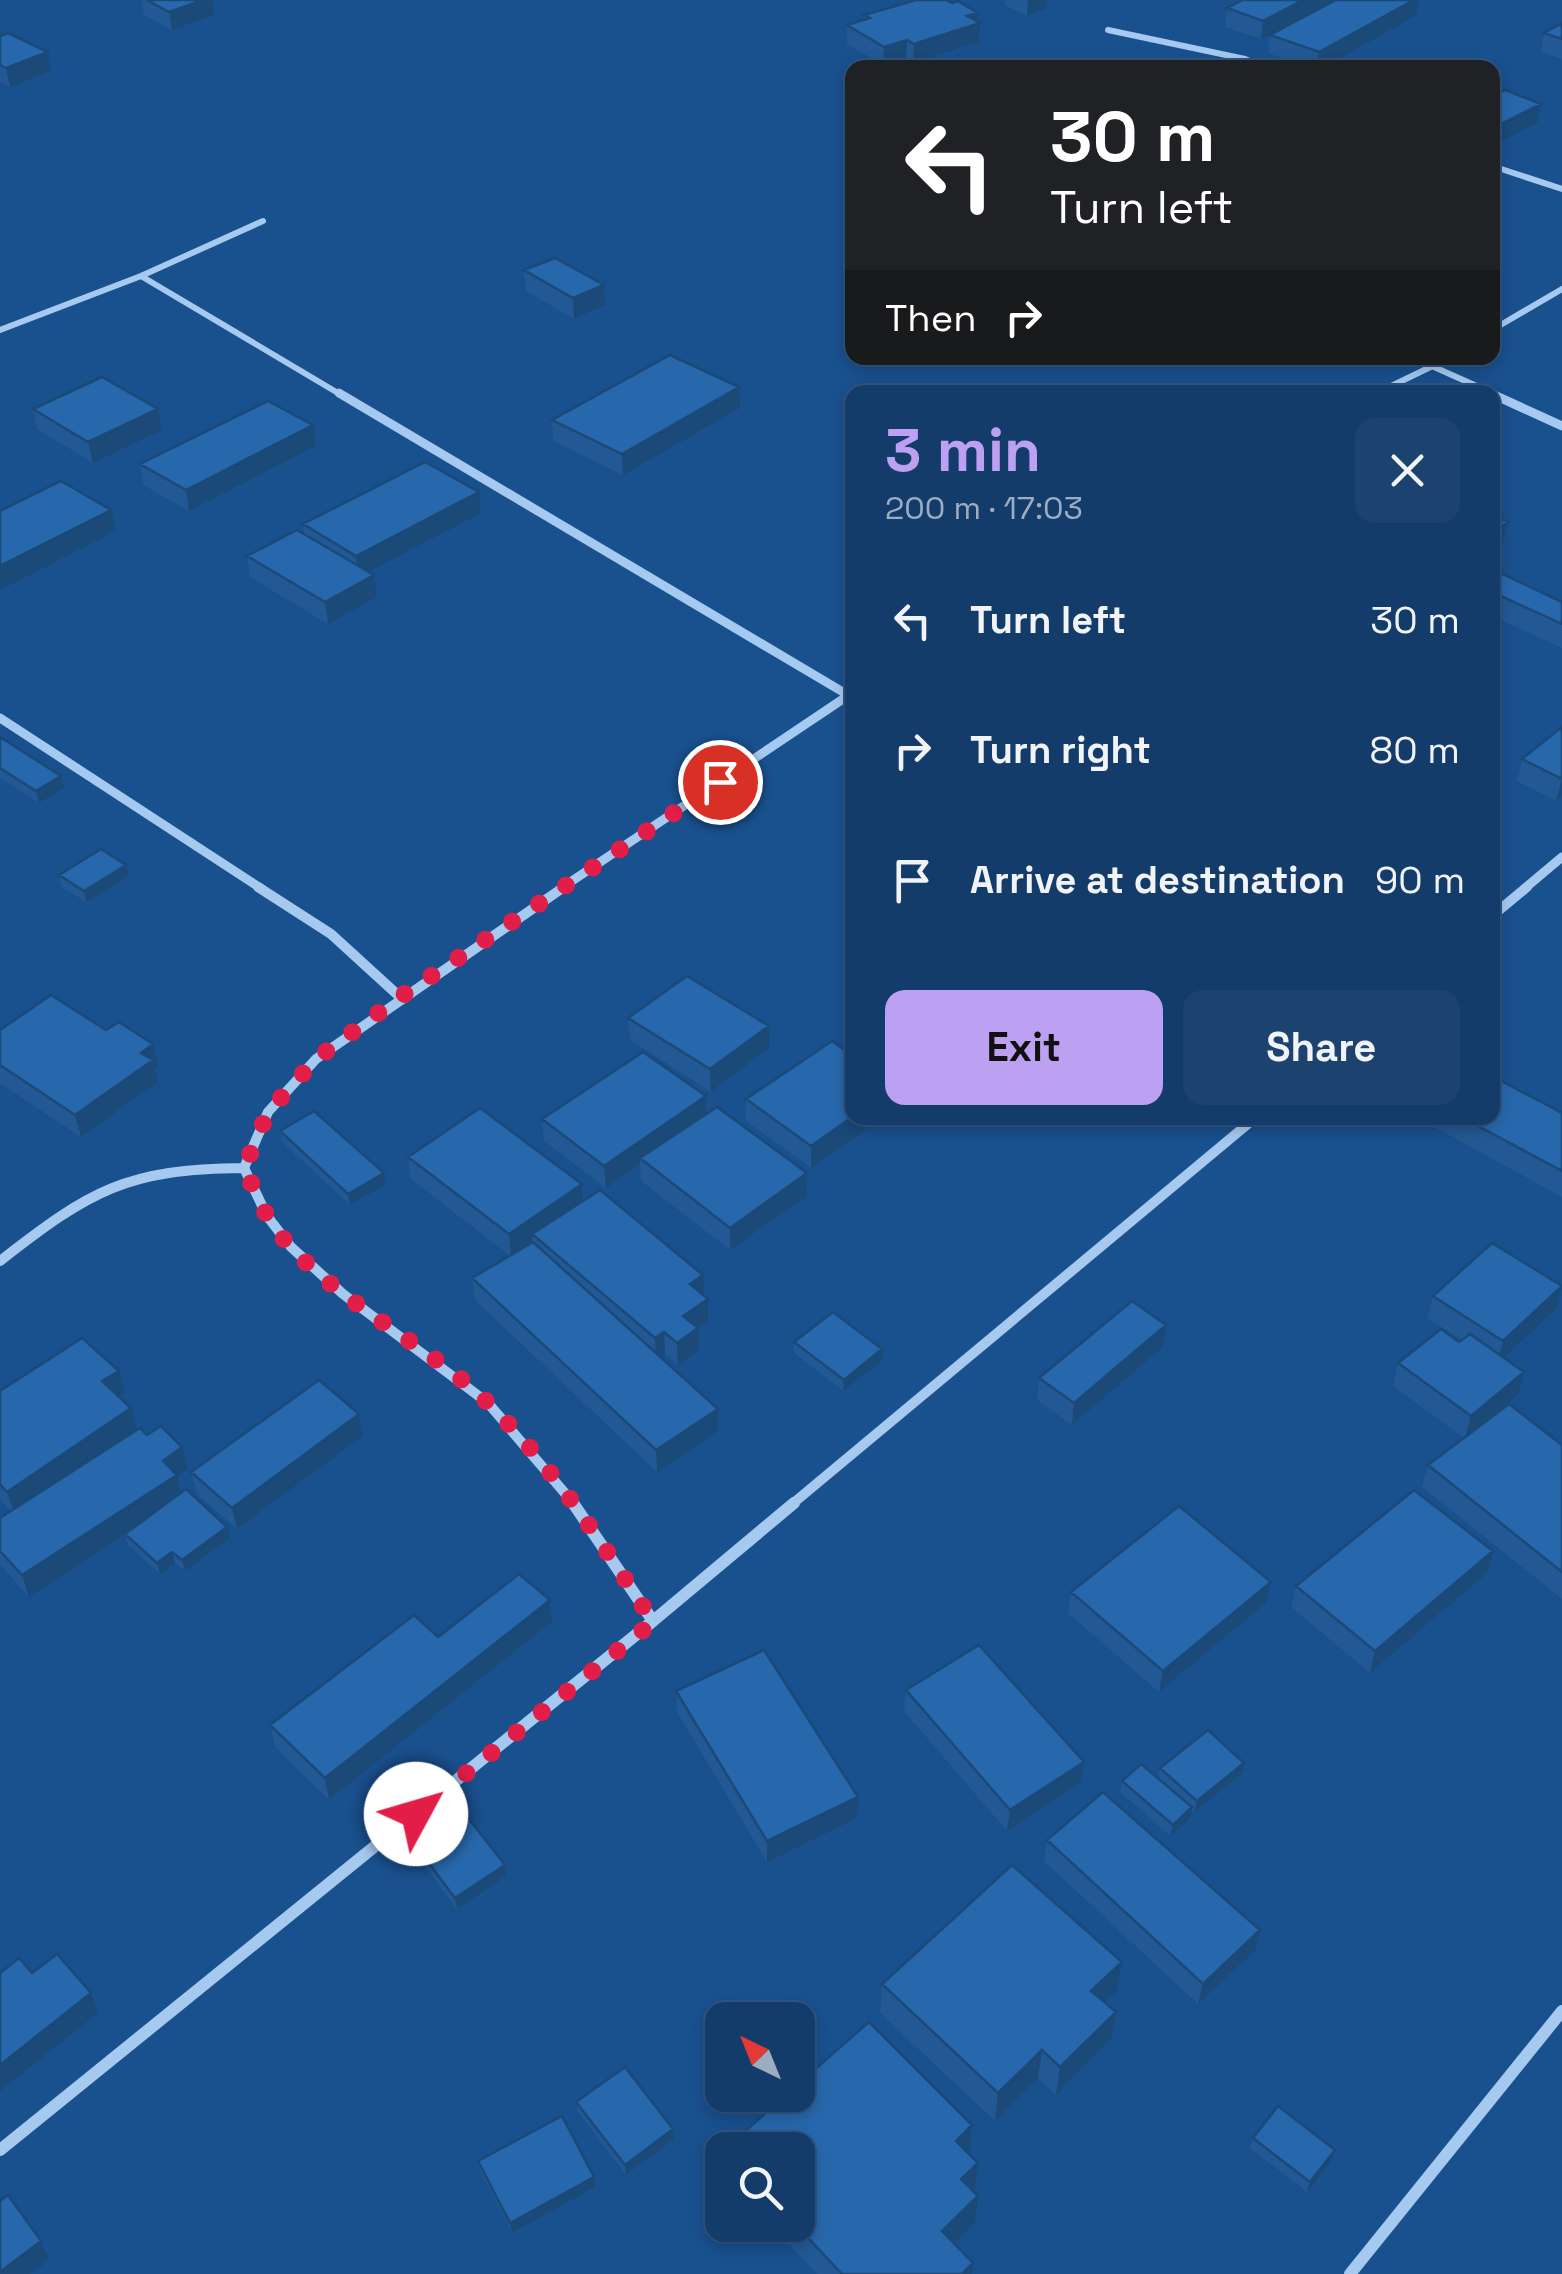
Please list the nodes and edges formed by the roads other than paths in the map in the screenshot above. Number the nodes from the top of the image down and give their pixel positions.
1 (1108, 30) dead end
2 (1246, 60) edge
3 (1500, 169) edge
4 (1562, 189) edge
5 (263, 221) dead end
6 (141, 276) junction
7 (1562, 289) edge
8 (1500, 325) edge
9 (0, 330) edge
10 (1438, 365) edge
11 (1434, 367) junction
12 (1394, 385) edge
13 (1473, 385) edge
14 (1500, 397) edge
15 (1562, 426) edge
16 (845, 691) edge
17 (845, 697) edge
18 (0, 718) edge
19 (1561, 859) edge
20 (1500, 909) edge
21 (400, 997) junction
22 (1247, 1125) edge
23 (244, 1168) junction
24 (0, 1261) edge
25 (653, 1622) junction
26 (1562, 2011) edge
27 (0, 2150) edge
28 (1350, 2274) edge

1 - 2 street
3 - 4 street
5 - 6 street
6 - 9 street
6 - 16 street
7 - 8 street
10 - 11 street
11 - 12 street
11 - 13 street
14 - 15 street
17 - 21 street
18 - 21 street
19 - 20 street
21 - 23 street
22 - 25 street
23 - 24 street
23 - 25 street
25 - 27 street
26 - 28 street

